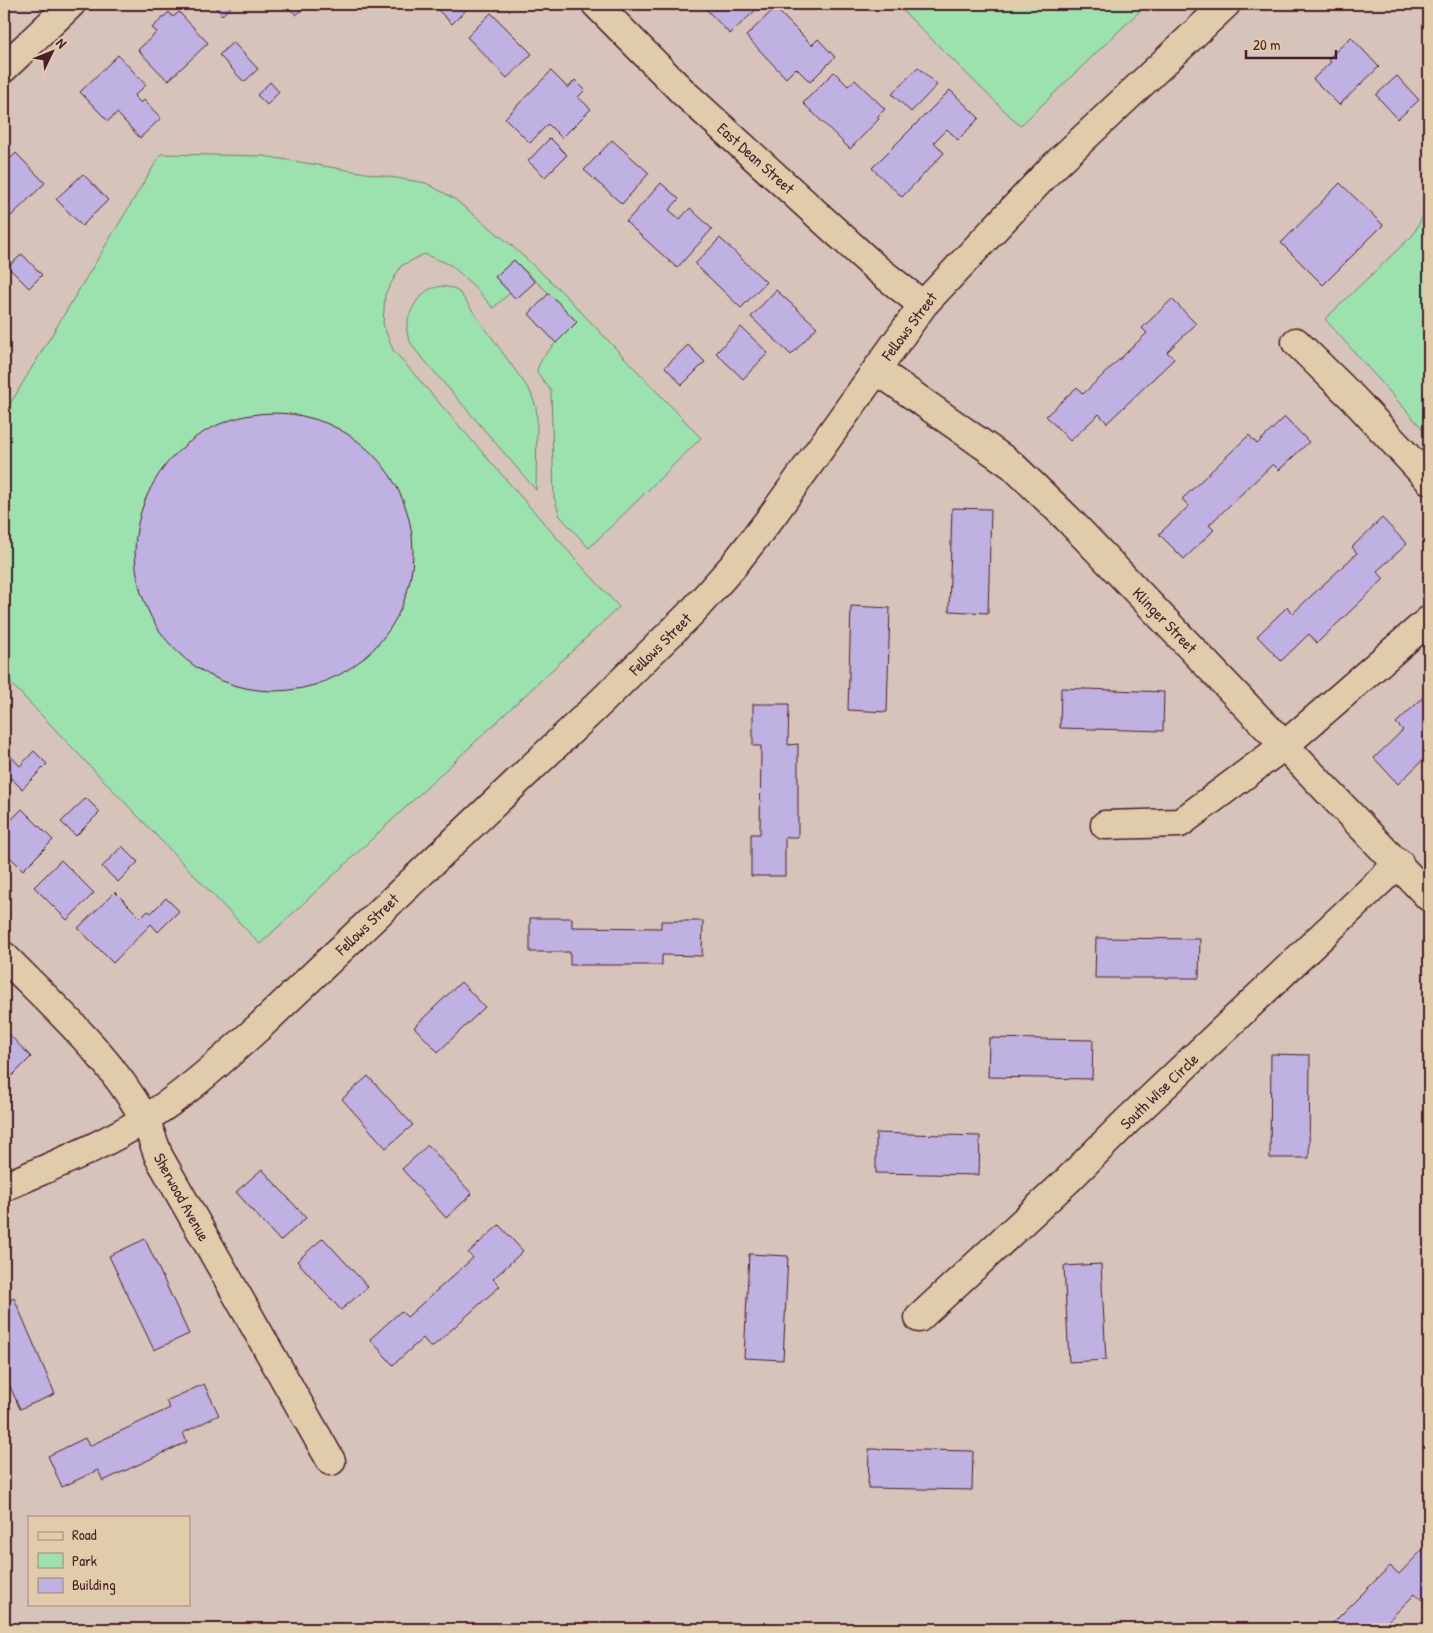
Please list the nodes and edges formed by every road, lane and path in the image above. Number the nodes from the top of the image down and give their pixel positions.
1 (71, 4) edge
2 (596, 4) edge
3 (1226, 4) edge
4 (4, 68) edge
5 (923, 305) junction
6 (1296, 342) dead end
7 (877, 370) junction
8 (1429, 480) edge
9 (1429, 620) edge
10 (1284, 745) junction
11 (1105, 825) dead end
12 (1399, 863) junction
13 (1429, 897) edge
14 (4, 956) edge
15 (145, 1120) junction
16 (4, 1187) edge
17 (919, 1318) dead end
18 (330, 1461) dead end

1 - 4 street
2 - 5 street, East Dean Street
3 - 5 street, Fellows Street
5 - 7 street, Fellows Street
6 - 8 street
7 - 10 street, Klinger Street
7 - 15 street, Fellows Street
9 - 10 street
10 - 11 street
10 - 12 street, Klinger Street
12 - 13 street, Klinger Street
12 - 17 street, South Wise Circle
14 - 15 street, Sherwood Avenue
15 - 16 street, Fellows Street
15 - 18 street, Sherwood Avenue

